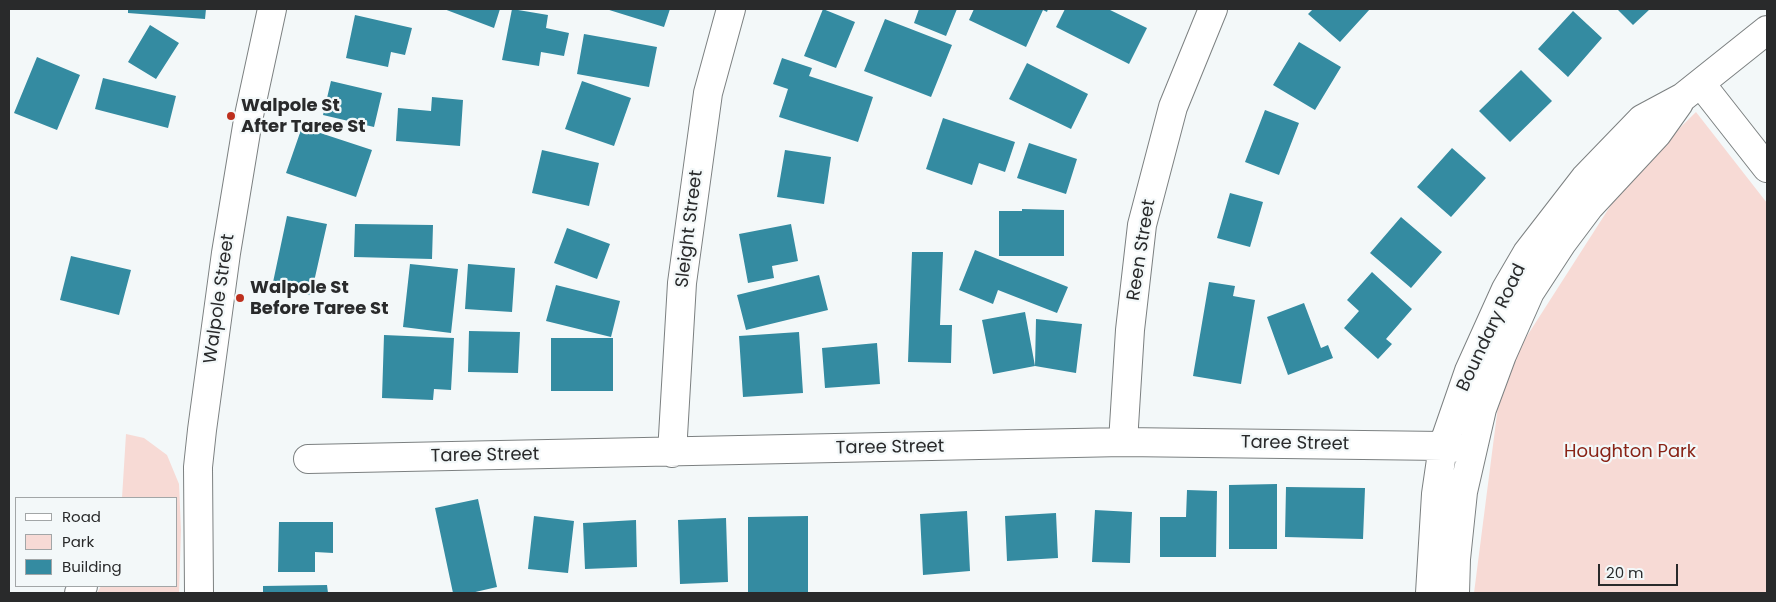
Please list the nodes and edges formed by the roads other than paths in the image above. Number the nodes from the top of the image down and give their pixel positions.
1 (272, 9) edge
2 (731, 9) edge
3 (1214, 9) edge
4 (1767, 30) edge
5 (1692, 90) junction
6 (1767, 168) edge
7 (1123, 442) junction
8 (1443, 446) junction
9 (1472, 450) junction
10 (672, 453) junction
11 (308, 459) dead end
12 (199, 593) edge
13 (1430, 593) edge
14 (1455, 593) edge

1 - 12 street, Walpole Street
2 - 10 street, Sleight Street
3 - 7 street, Reen Street
4 - 5 street, Boundary Road
5 - 6 street
5 - 8 street, Boundary Road
5 - 9 street, Boundary Road
7 - 8 street, Taree Street
7 - 10 street, Taree Street
8 - 9 street, Taree Street
8 - 13 street, Boundary Road
9 - 14 street, Boundary Road
10 - 11 street, Taree Street

